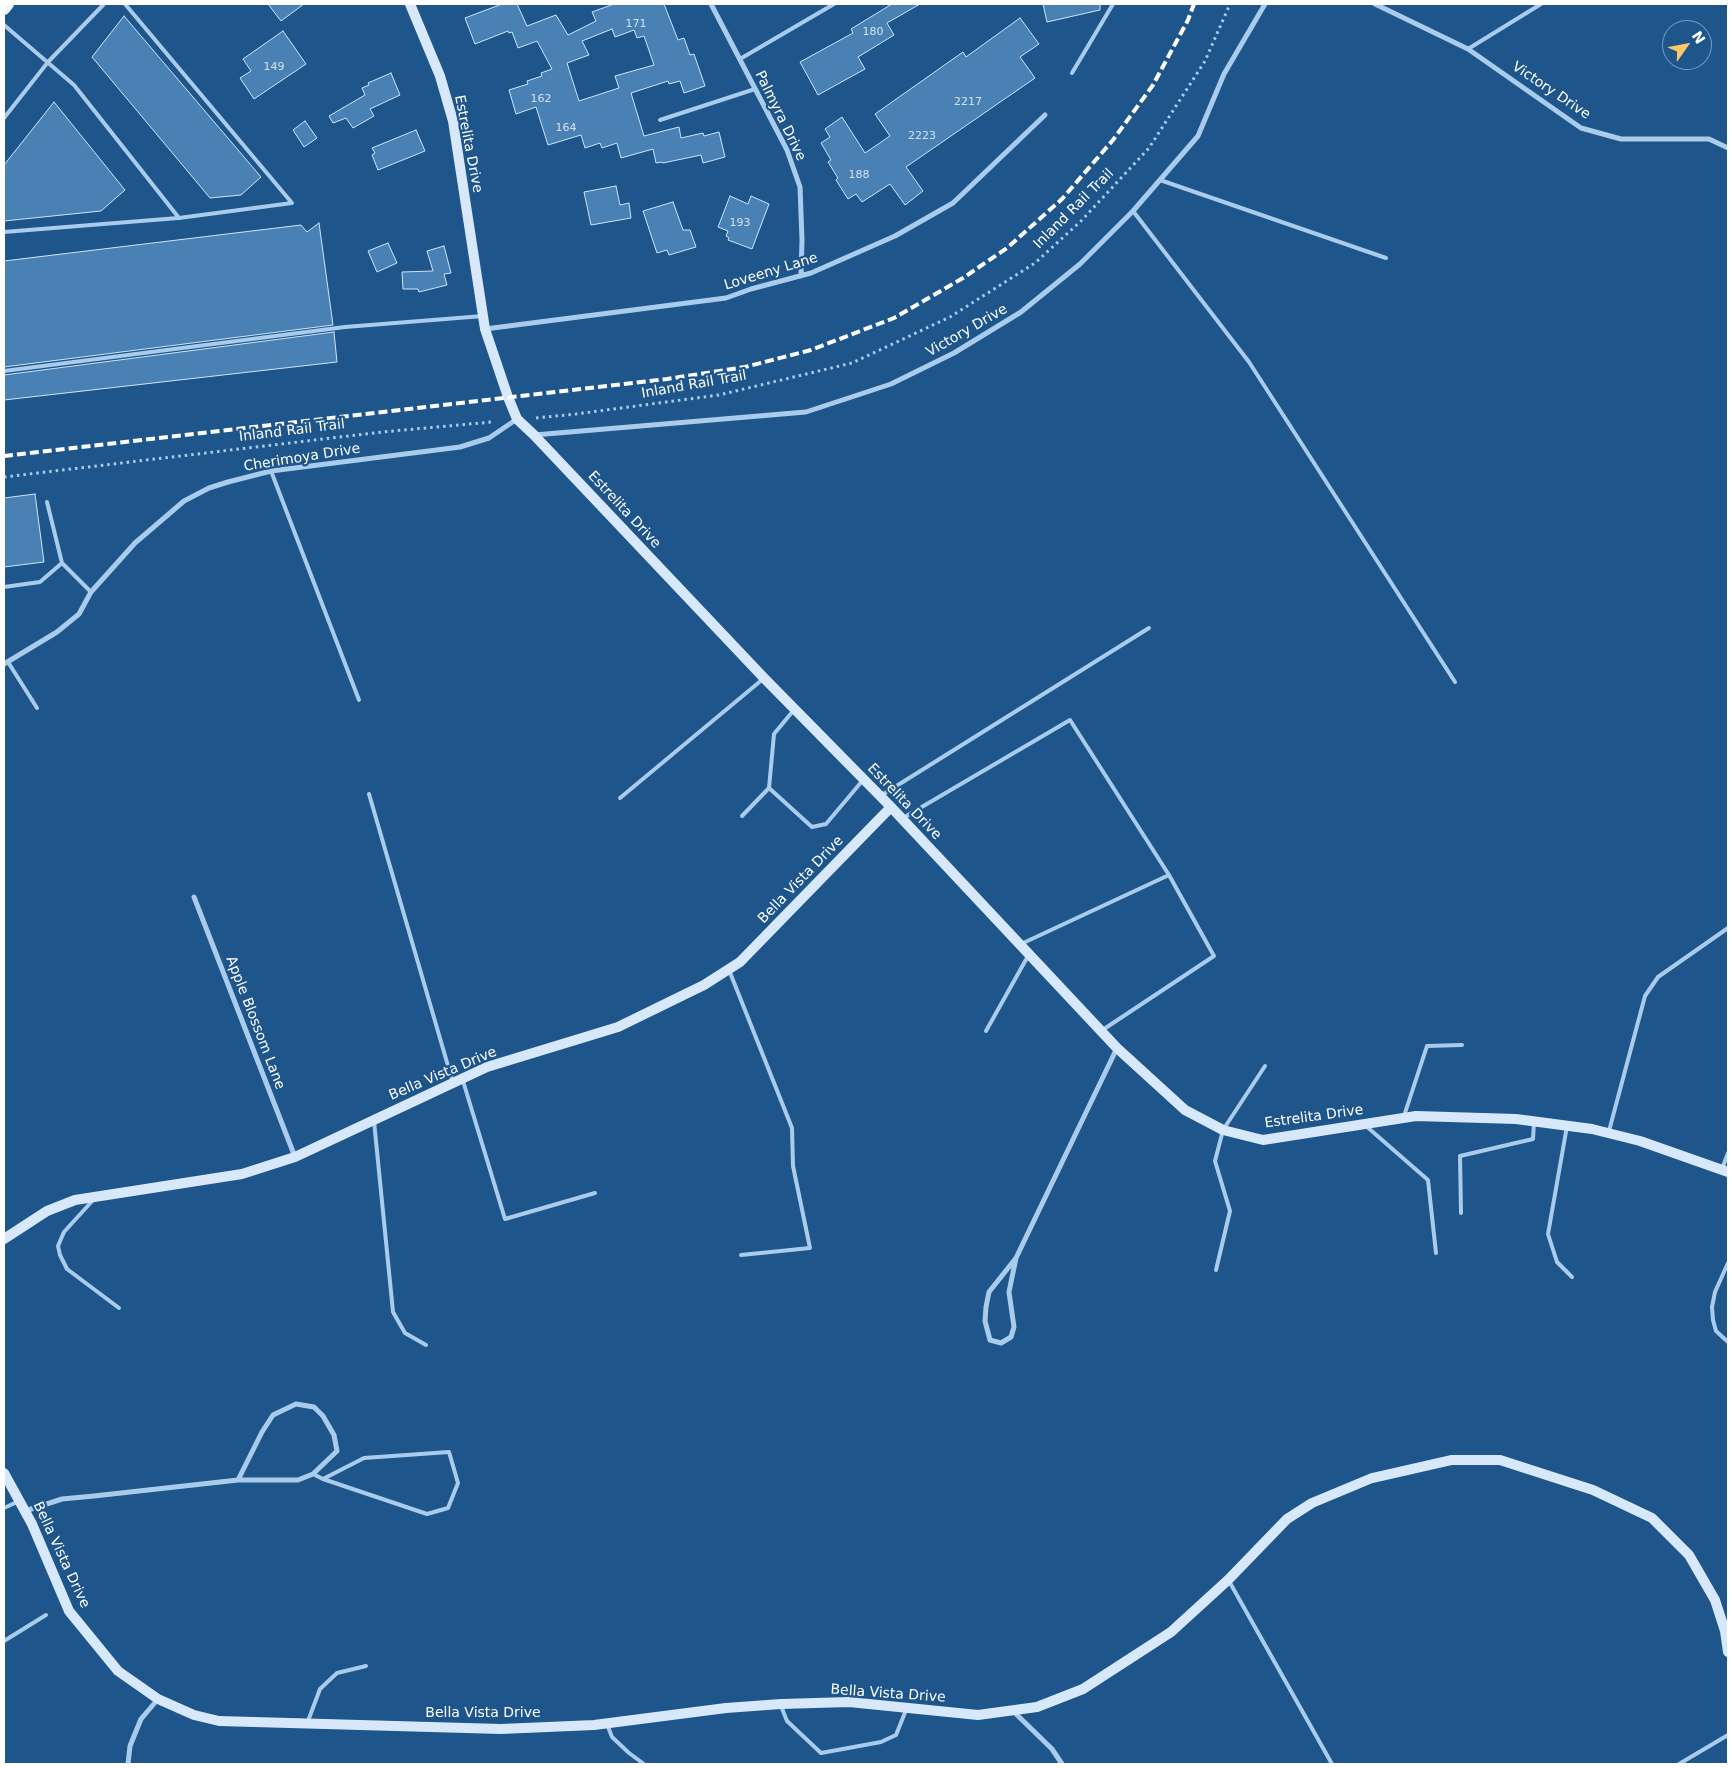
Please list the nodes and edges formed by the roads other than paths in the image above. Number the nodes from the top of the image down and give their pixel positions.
1 (8, 4) edge
2 (104, 4) edge
3 (124, 4) edge
4 (410, 4) edge
5 (711, 4) edge
6 (834, 4) edge
7 (1114, 4) edge
8 (1264, 4) edge
9 (1375, 4) edge
10 (1541, 4) edge
11 (4, 9) edge
12 (4, 25) edge
13 (1468, 48) junction
14 (740, 59) junction
15 (48, 62) junction
16 (1072, 74) dead end
17 (755, 89) junction
18 (1045, 115) dead end
19 (4, 118) edge
20 (660, 120) dead end
21 (1728, 148) edge
22 (1160, 180) junction
23 (1133, 211) junction
24 (179, 218) junction
25 (4, 232) edge
26 (1386, 258) dead end
27 (801, 276) junction
28 (483, 316) junction
29 (485, 329) junction
30 (4, 371) edge
31 (517, 419) junction
32 (534, 435) junction
33 (272, 471) junction
34 (47, 502) dead end
35 (62, 563) junction
36 (4, 586) edge
37 (91, 592) junction
38 (1149, 628) dead end
39 (6, 663) edge
40 (764, 678) junction
41 (1454, 682) dead end
42 (359, 700) dead end
43 (37, 708) dead end
44 (795, 709) junction
45 (864, 779) junction
46 (769, 788) junction
47 (369, 794) dead end
48 (880, 797) junction
49 (620, 798) dead end
50 (891, 807) junction
51 (742, 816) dead end
52 (902, 819) junction
53 (1169, 875) junction
54 (194, 897) dead end
55 (1728, 928) edge
56 (1020, 945) junction
57 (1029, 954) junction
58 (729, 970) junction
59 (1101, 1030) junction
60 (986, 1031) dead end
61 (1462, 1045) dead end
62 (1117, 1048) junction
63 (1265, 1066) dead end
64 (458, 1081) junction
65 (1404, 1118) junction
66 (374, 1119) junction
67 (1534, 1122) junction
68 (1364, 1124) junction
69 (1567, 1126) junction
70 (1223, 1130) junction
71 (1609, 1134) junction
72 (1728, 1153) edge
73 (295, 1157) junction
74 (1725, 1170) edge
75 (595, 1193) dead end
76 (96, 1197) junction
77 (1461, 1213) dead end
78 (4, 1239) edge
79 (1436, 1253) dead end
80 (741, 1255) dead end
81 (1016, 1258) junction
82 (1728, 1263) edge
83 (1216, 1270) dead end
84 (1572, 1277) dead end
85 (119, 1308) dead end
86 (1728, 1342) edge
87 (426, 1344) dead end
88 (4, 1473) edge
89 (313, 1474) junction
90 (324, 1479) junction
91 (238, 1480) junction
92 (19, 1501) junction
93 (4, 1508) edge
94 (25, 1511) junction
95 (1228, 1580) junction
96 (46, 1615) dead end
97 (4, 1641) edge
98 (1728, 1652) edge
99 (366, 1666) dead end
100 (158, 1700) junction
101 (781, 1704) junction
102 (907, 1708) junction
103 (1013, 1711) junction
104 (307, 1723) junction
105 (607, 1724) junction
106 (1728, 1735) edge
107 (128, 1764) edge
108 (644, 1764) edge
109 (1062, 1764) edge
110 (1332, 1764) edge
111 (1679, 1764) edge

1 - 11 main road
2 - 15 lane
3 - 24 lane
4 - 28 street, Estrelita Drive
5 - 14 street, Palmyra Drive
6 - 14 lane
7 - 16 lane
8 - 22 street, Victory Drive
9 - 13 street, Victory Drive
10 - 13 lane
12 - 15 lane
13 - 21 street, Victory Drive
14 - 17 street, Palmyra Drive
15 - 19 lane
15 - 24 lane
17 - 20 lane
17 - 27 street, Palmyra Drive
18 - 27 street, Loveeny Lane
22 - 23 street, Victory Drive
22 - 26 lane
23 - 32 street, Victory Drive
23 - 41 lane
24 - 25 lane
27 - 29 street, Loveeny Lane
28 - 29 street, Estrelita Drive
28 - 30 lane
29 - 31 street, Estrelita Drive
31 - 32 street, Estrelita Drive
31 - 33 street, Cherimoya Drive
32 - 40 street, Estrelita Drive
33 - 37 street, Cherimoya Drive
33 - 42 lane
34 - 35 lane
35 - 36 lane
35 - 37 lane
37 - 39 street, Cherimoya Drive
38 - 48 lane
39 - 43 lane
40 - 44 street, Estrelita Drive
40 - 49 lane
44 - 45 street, Estrelita Drive
44 - 46 lane
45 - 46 lane
45 - 48 street, Estrelita Drive
46 - 51 lane
47 - 64 lane
48 - 50 street, Estrelita Drive
50 - 52 street, Estrelita Drive
50 - 58 street, Bella Vista Drive
52 - 53 lane
52 - 56 street, Estrelita Drive
53 - 56 lane
53 - 59 lane
54 - 73 street, Apple Blossom Lane
55 - 71 lane
56 - 57 street, Estrelita Drive
57 - 59 street, Estrelita Drive
57 - 60 lane
58 - 64 street, Bella Vista Drive
58 - 80 lane
59 - 62 street, Estrelita Drive
61 - 65 lane
62 - 70 street, Estrelita Drive
62 - 81 street
63 - 70 lane
64 - 66 street, Bella Vista Drive
64 - 75 lane
65 - 67 street, Estrelita Drive
65 - 68 street, Estrelita Drive
66 - 73 street, Bella Vista Drive
66 - 87 lane
67 - 69 street, Estrelita Drive
67 - 77 lane
68 - 70 street, Estrelita Drive
68 - 79 lane
69 - 71 street, Estrelita Drive
69 - 84 lane
70 - 83 lane
71 - 74 street, Estrelita Drive
72 - 74 lane
73 - 76 street, Bella Vista Drive
76 - 78 street, Bella Vista Drive
76 - 85 lane
81 - 81 street
82 - 86 lane
88 - 92 street, Bella Vista Drive
89 - 90 lane
89 - 91 street
89 - 91 street
90 - 90 lane
91 - 94 street
92 - 93 lane
92 - 94 street, Bella Vista Drive
94 - 100 street, Bella Vista Drive
95 - 98 street, Bella Vista Drive
95 - 103 street, Bella Vista Drive
95 - 110 lane
96 - 97 lane
99 - 104 lane
100 - 104 street, Bella Vista Drive
100 - 107 street
101 - 102 street, Bella Vista Drive
101 - 102 lane
101 - 105 street, Bella Vista Drive
102 - 103 street, Bella Vista Drive
103 - 109 street
104 - 105 street, Bella Vista Drive
105 - 108 lane
106 - 111 lane

